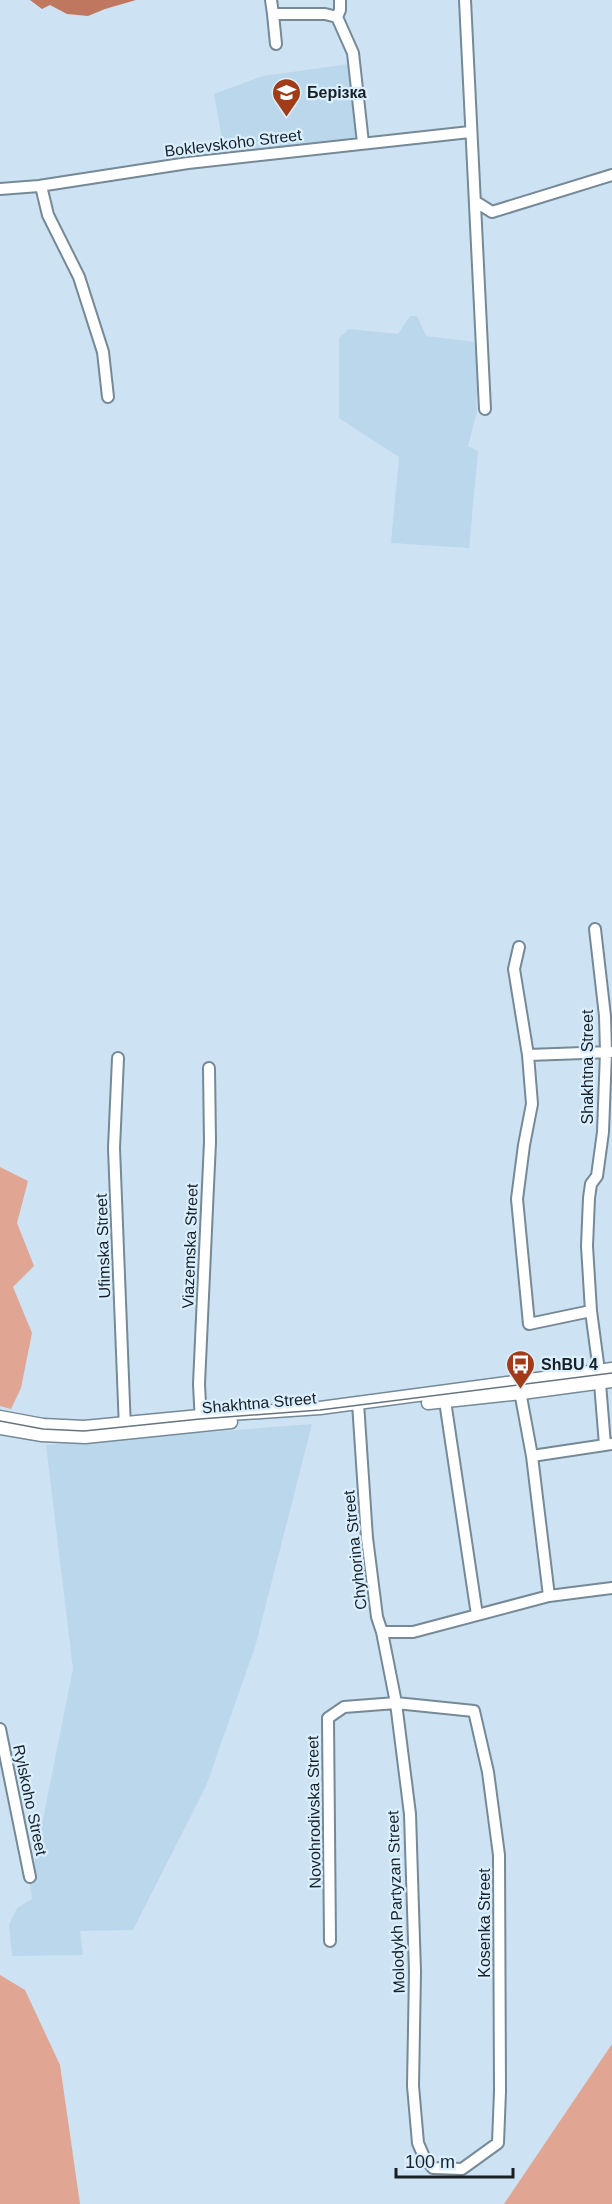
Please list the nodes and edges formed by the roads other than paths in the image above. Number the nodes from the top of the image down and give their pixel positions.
1 (271, 0) edge
2 (340, 0) edge
3 (465, 0) edge
4 (273, 14) junction
5 (337, 17) junction
6 (276, 44) dead end
7 (470, 132) junction
8 (363, 143) junction
9 (612, 174) edge
10 (41, 186) junction
11 (0, 189) edge
12 (476, 202) junction
13 (108, 397) dead end
14 (485, 409) dead end
15 (595, 929) dead end
16 (519, 947) dead end
17 (609, 1052) edge
18 (528, 1055) junction
19 (118, 1058) dead end
20 (209, 1068) dead end
21 (591, 1311) junction
22 (612, 1370) edge
23 (603, 1378) edge
24 (520, 1388) junction
25 (445, 1401) junction
26 (359, 1406) junction
27 (0, 1418) edge
28 (201, 1420) junction
29 (0, 1428) edge
30 (125, 1428) junction
31 (608, 1444) edge
32 (532, 1455) junction
33 (612, 1588) edge
34 (549, 1596) junction
35 (477, 1615) junction
36 (382, 1632) junction
37 (396, 1703) junction
38 (0, 1729) edge
39 (30, 1877) dead end
40 (330, 1941) dead end
41 (433, 2168) joint

1 - 4 street
2 - 5 street
3 - 7 street
4 - 5 street
4 - 6 street
5 - 8 street
7 - 8 street, Boklevskoho Street
7 - 12 street
8 - 10 street, Boklevskoho Street
9 - 12 street
10 - 11 street, Boklevskoho Street
10 - 13 street
12 - 14 street
15 - 17 street, Shakhtna Street
16 - 18 street
17 - 18 street
17 - 21 street, Shakhtna Street
18 - 21 street
19 - 30 street, Ufimska Street
20 - 28 street, Viazemska Street
21 - 23 street, Shakhtna Street
22 - 23 main road, Shakhtna Street
23 - 24 main road, Shakhtna Street
23 - 31 street, Shakhtna Street
24 - 25 main road, Shakhtna Street
24 - 26 main road, Shakhtna Street
24 - 32 street
25 - 26 main road, Shakhtna Street
25 - 35 street
26 - 28 main road, Shakhtna Street
26 - 36 street, Chyhorina Street
27 - 30 main road, Shakhtna Street
28 - 30 main road, Shakhtna Street
29 - 30 main road, Shakhtna Street
31 - 32 street, Shakhtna Street
32 - 34 street
33 - 34 street
34 - 35 street
35 - 36 street
36 - 37 street, Molodykh Partyzan Street
37 - 40 street, Novohrodivska Street
37 - 41 street, Molodykh Partyzan Street
37 - 41 street, Kosenka Street
38 - 39 street, Rylskoho Street

